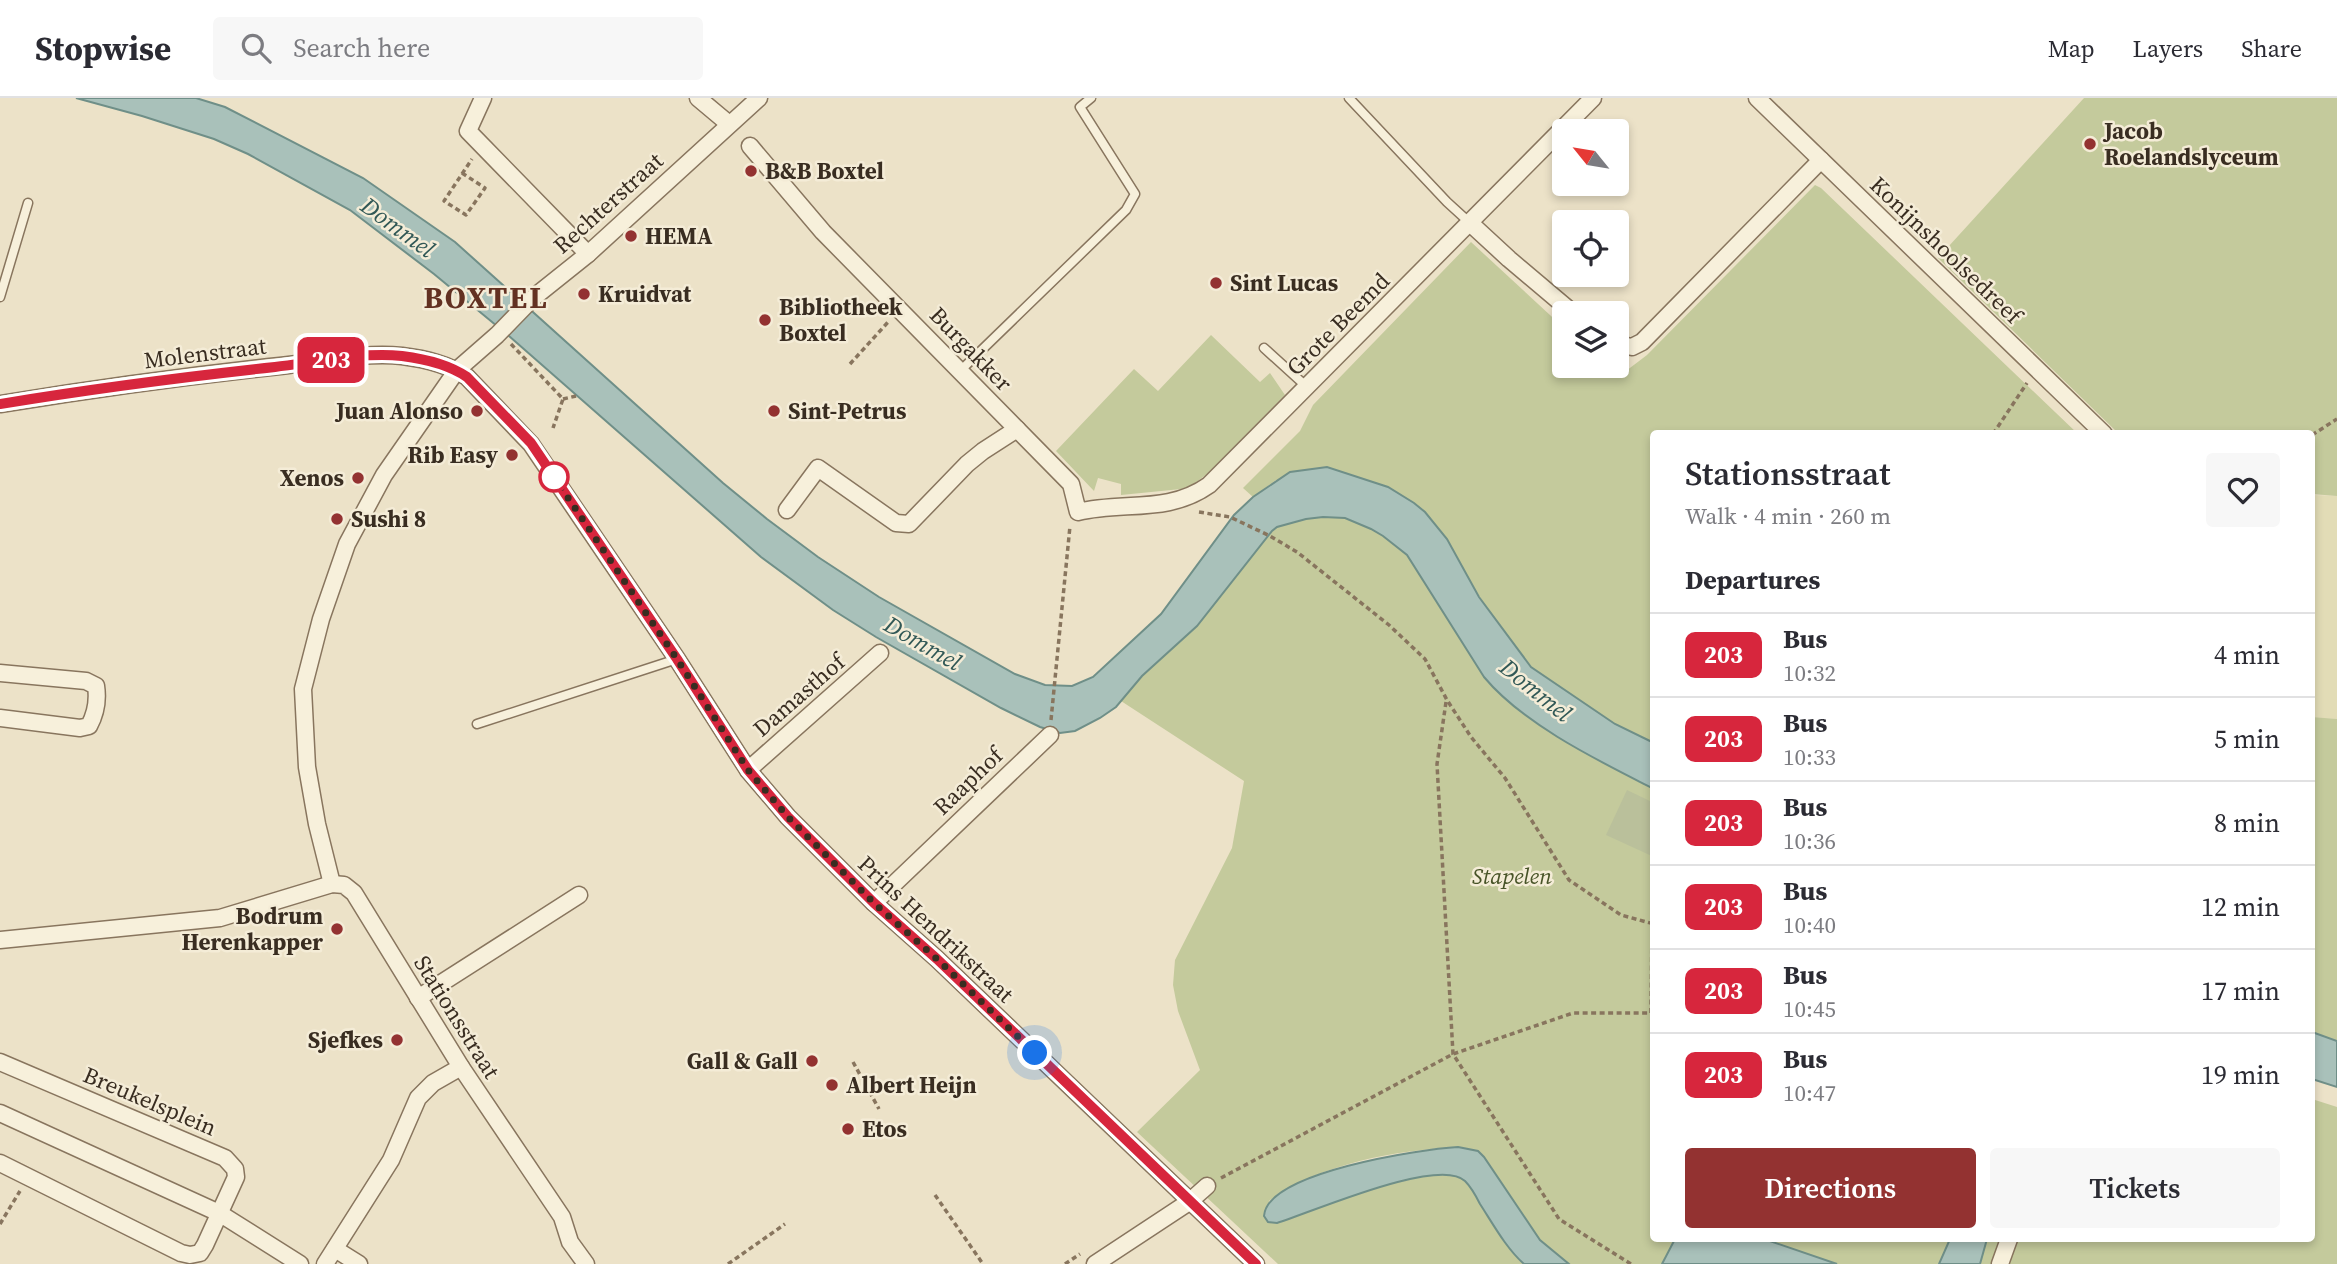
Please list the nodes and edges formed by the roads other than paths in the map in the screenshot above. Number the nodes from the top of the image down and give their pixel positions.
1 (483, 98) edge
2 (698, 98) edge
3 (759, 98) edge
4 (1091, 98) edge
5 (1349, 98) edge
6 (1593, 98) edge
7 (1757, 98) edge
8 (729, 124) junction
9 (750, 146) dead end
10 (1821, 160) junction
11 (28, 203) dead end
12 (1470, 223) junction
13 (589, 254) junction
14 (0, 298) edge
15 (1559, 301) edge
16 (1629, 346) edge
17 (1264, 348) dead end
18 (457, 370) junction
19 (960, 371) junction
20 (1307, 387) junction
21 (0, 404) edge
22 (1017, 429) junction
23 (2100, 430) edge
24 (787, 510) dead end
25 (1078, 512) joint
26 (880, 653) dead end
27 (677, 659) junction
28 (0, 673) edge
29 (0, 718) edge
30 (477, 724) dead end
31 (1050, 735) road end
32 (748, 770) junction
33 (332, 884) junction
34 (579, 895) dead end
35 (874, 903) junction
36 (0, 940) edge
37 (418, 998) junction
38 (0, 1062) edge
39 (461, 1067) junction
40 (0, 1113) edge
41 (0, 1163) edge
42 (1207, 1186) road end
43 (1189, 1202) junction
44 (219, 1213) junction
45 (2008, 1242) edge
46 (335, 1249) junction
47 (300, 1264) edge
48 (325, 1264) edge
49 (359, 1264) edge
50 (586, 1264) edge
51 (1095, 1264) edge
52 (1256, 1264) edge
53 (2000, 1264) edge

1 - 13 street
2 - 8 street
3 - 8 street, Rechterstraat
4 - 19 lane
5 - 12 lane
6 - 12 street, Grote Beemd
7 - 10 street, Konijnshoolsedreef
8 - 13 street, Rechterstraat
9 - 19 street, Burgakker
10 - 16 street
10 - 23 street, Konijnshoolsedreef
11 - 14 lane
12 - 15 street
12 - 20 street, Grote Beemd
13 - 18 street, Rechterstraat
17 - 20 lane
18 - 21 street, Molenstraat
18 - 27 street, Prins Hendrikstraat
18 - 33 street
19 - 22 street, Burgakker
20 - 25 street, Grote Beemd
22 - 24 street
22 - 25 street, Burgakker
26 - 32 street, Damasthof
27 - 30 lane
27 - 32 street, Prins Hendrikstraat
28 - 29 street
31 - 35 street, Raaphof
32 - 35 street, Prins Hendrikstraat
33 - 36 street
33 - 37 street, Stationsstraat
34 - 37 street
35 - 43 street, Prins Hendrikstraat
37 - 39 street, Stationsstraat
38 - 44 street, Breukelsplein
39 - 46 street
39 - 50 street, Stationsstraat
40 - 44 street
41 - 44 street, Breukelsplein
42 - 43 street
43 - 51 street
43 - 52 street, Prins Hendrikstraat
44 - 47 street
45 - 53 street
46 - 48 street
46 - 49 street

